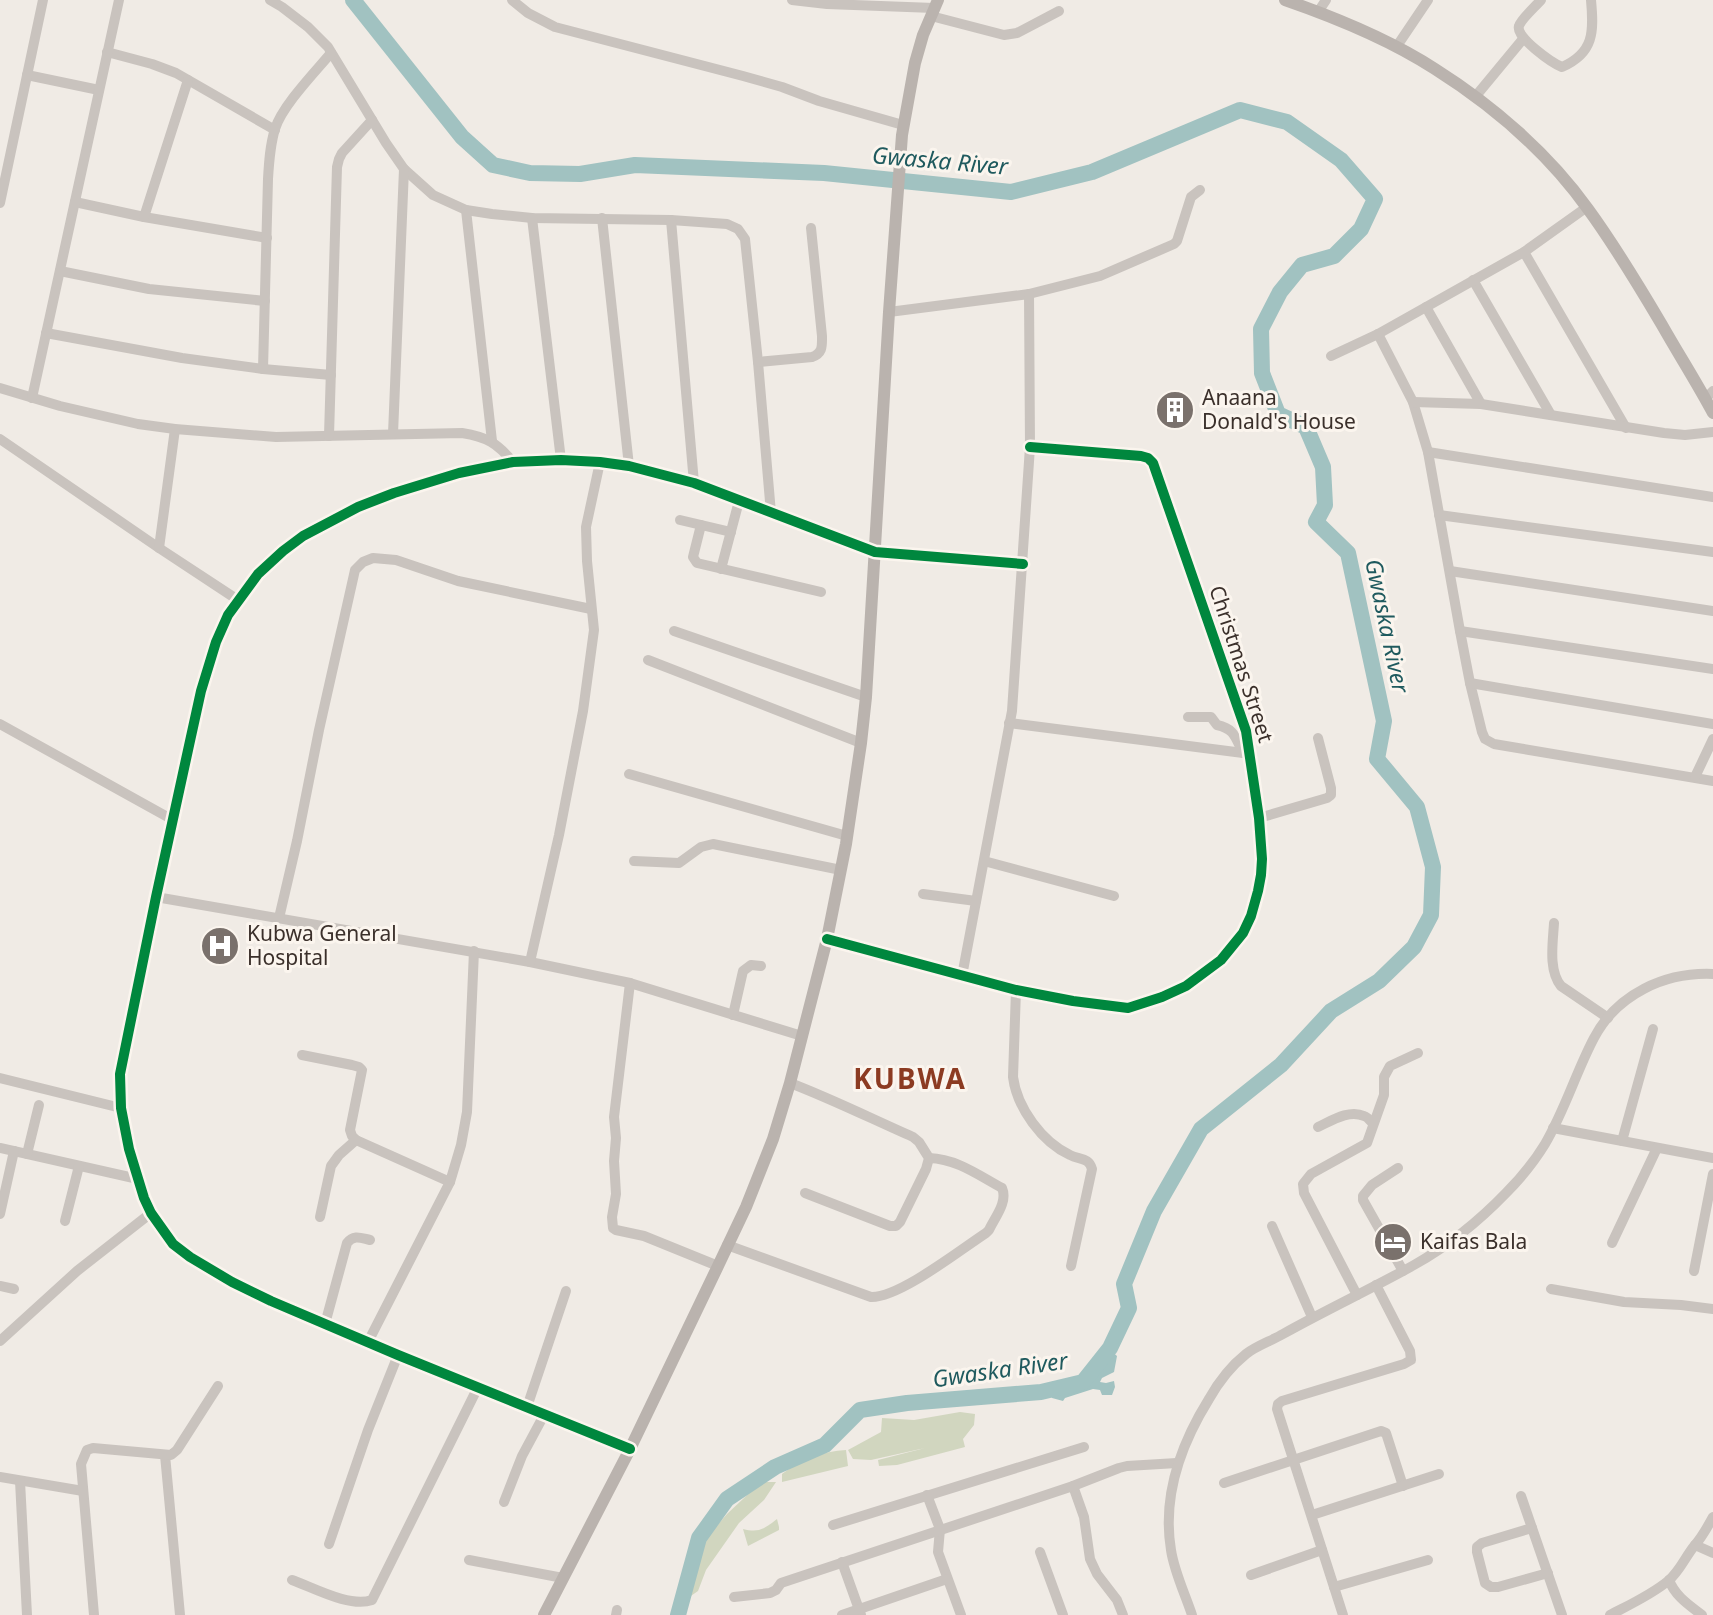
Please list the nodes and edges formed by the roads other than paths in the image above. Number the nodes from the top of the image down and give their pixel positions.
1 (43, 0) edge
2 (119, 0) edge
3 (270, 0) edge
4 (512, 0) edge
5 (792, 0) edge
6 (1285, 0) edge
7 (1326, 0) edge
8 (1428, 0) edge
9 (1541, 0) edge
10 (1591, 0) edge
11 (935, 8) edge
12 (1059, 11) dead end
13 (1318, 12) junction
14 (1523, 39) junction
15 (1397, 46) junction
16 (107, 52) junction
17 (331, 53) junction
18 (27, 75) junction
19 (188, 80) junction
20 (99, 90) junction
21 (1475, 97) junction
22 (372, 120) junction
23 (903, 125) junction
24 (275, 130) junction
25 (404, 169) junction
26 (1200, 190) dead end
27 (75, 202) junction
28 (0, 203) edge
29 (1587, 207) junction
30 (466, 210) junction
31 (144, 217) junction
32 (532, 218) junction
33 (602, 218) junction
34 (671, 219) junction
35 (811, 228) dead end
36 (267, 238) junction
37 (1524, 252) junction
38 (60, 271) junction
39 (1473, 280) junction
40 (1029, 294) junction
41 (265, 301) junction
42 (1426, 307) junction
43 (889, 312) junction
44 (47, 333) junction
45 (1378, 334) junction
46 (1331, 356) dead end
47 (758, 362) junction
48 (262, 369) junction
49 (331, 375) junction
50 (0, 388) edge
51 (1709, 395) edge
52 (33, 398) junction
53 (1413, 402) junction
54 (1481, 404) junction
55 (1713, 413) edge
56 (1551, 415) junction
57 (1626, 428) junction
58 (175, 429) junction
59 (1713, 432) edge
60 (393, 435) junction
61 (329, 436) junction
62 (0, 439) edge
63 (492, 441) junction
64 (1030, 447) junction
65 (1428, 452) junction
66 (561, 460) junction
67 (513, 462) junction
68 (600, 462) junction
69 (629, 466) junction
70 (694, 483) junction
71 (1713, 497) edge
72 (739, 501) junction
73 (771, 513) junction
74 (1439, 515) junction
75 (680, 520) dead end
76 (701, 525) junction
77 (731, 532) junction
78 (159, 548) junction
79 (875, 552) junction
80 (1713, 552) edge
81 (1023, 564) junction
82 (721, 569) junction
83 (1450, 571) junction
84 (821, 592) dead end
85 (238, 600) junction
86 (591, 609) junction
87 (1713, 611) edge
88 (674, 631) dead end
89 (1460, 631) junction
90 (648, 660) dead end
91 (1713, 669) edge
92 (1470, 683) junction
93 (866, 698) junction
94 (1188, 718) dead end
95 (1009, 723) junction
96 (0, 724) edge
97 (1713, 724) edge
98 (1318, 738) dead end
99 (1713, 738) edge
100 (861, 743) junction
101 (1247, 754) junction
102 (629, 774) dead end
103 (1695, 778) junction
104 (1713, 781) edge
105 (1259, 817) junction
106 (173, 820) junction
107 (847, 836) junction
108 (635, 861) dead end
109 (984, 861) junction
110 (841, 870) junction
111 (923, 894) dead end
112 (1114, 896) dead end
113 (156, 897) junction
114 (976, 901) junction
115 (279, 918) junction
116 (1553, 923) dead end
117 (827, 939) junction
118 (474, 951) junction
119 (530, 961) junction
120 (761, 966) dead end
121 (1713, 974) edge
122 (962, 976) junction
123 (630, 983) junction
124 (1016, 990) junction
125 (733, 1014) junction
126 (1608, 1018) junction
127 (1653, 1029) dead end
128 (802, 1036) junction
129 (1418, 1053) dead end
130 (302, 1055) dead end
131 (0, 1077) edge
132 (790, 1083) junction
133 (39, 1105) dead end
134 (121, 1108) junction
135 (1373, 1123) junction
136 (1318, 1127) dead end
137 (1553, 1128) junction
138 (356, 1140) junction
139 (1622, 1141) junction
140 (0, 1148) edge
141 (1657, 1148) junction
142 (14, 1151) junction
143 (27, 1154) junction
144 (929, 1158) junction
145 (1713, 1158) edge
146 (79, 1166) junction
147 (1398, 1168) dead end
148 (1713, 1174) edge
149 (138, 1179) junction
150 (450, 1182) junction
151 (806, 1193) dead end
152 (151, 1213) junction
153 (0, 1214) edge
154 (320, 1217) dead end
155 (65, 1221) dead end
156 (1272, 1226) dead end
157 (370, 1240) dead end
158 (1612, 1243) dead end
159 (727, 1245) junction
160 (718, 1266) junction
161 (1071, 1266) dead end
162 (1403, 1271) junction
163 (1693, 1271) dead end
164 (1376, 1285) junction
165 (0, 1286) edge
166 (14, 1289) dead end
167 (1551, 1289) dead end
168 (566, 1291) dead end
169 (1357, 1295) junction
170 (1713, 1309) edge
171 (1312, 1318) junction
172 (325, 1324) junction
173 (0, 1341) edge
174 (368, 1342) junction
175 (398, 1355) junction
176 (218, 1385) dead end
177 (478, 1387) junction
178 (527, 1407) junction
179 (544, 1415) junction
180 (1084, 1447) dead end
181 (630, 1449) junction
182 (165, 1455) junction
183 (1293, 1460) junction
184 (1177, 1463) junction
185 (1439, 1474) dead end
186 (0, 1477) edge
187 (20, 1481) junction
188 (1224, 1483) dead end
189 (1073, 1486) junction
190 (1403, 1486) junction
191 (83, 1491) junction
192 (927, 1495) junction
193 (1521, 1496) dead end
194 (504, 1502) dead end
195 (1312, 1515) junction
196 (1713, 1517) edge
197 (833, 1525) dead end
198 (1532, 1528) junction
199 (940, 1529) junction
200 (328, 1545) dead end
201 (1695, 1545) junction
202 (1322, 1550) junction
203 (1040, 1552) dead end
204 (1713, 1553) edge
205 (469, 1560) dead end
206 (1428, 1560) dead end
207 (842, 1562) junction
208 (1548, 1573) junction
209 (1251, 1575) dead end
210 (563, 1578) junction
211 (947, 1579) junction
212 (292, 1580) dead end
213 (1669, 1580) junction
214 (1334, 1587) junction
215 (734, 1597) dead end
216 (860, 1612) edge
217 (27, 1615) edge
218 (94, 1615) edge
219 (180, 1615) edge
220 (544, 1615) edge
221 (842, 1615) edge
222 (961, 1615) edge
223 (1063, 1615) edge
224 (1123, 1615) edge
225 (1190, 1615) edge
226 (1343, 1615) edge
227 (1562, 1615) edge
228 (1609, 1615) edge
229 (1702, 1615) edge

1 - 18 street
2 - 16 street
3 - 17 street
4 - 23 street
5 - 11 street
6 - 13 main road
7 - 13 street
8 - 15 street
9 - 14 street
10 - 14 street
11 - 12 street
11 - 23 main road
13 - 15 main road
14 - 21 street
15 - 21 main road
16 - 19 street
16 - 20 street
17 - 22 street
17 - 24 street
18 - 20 street
18 - 28 street
19 - 24 street
19 - 31 street
20 - 27 street
21 - 29 main road
22 - 25 street
22 - 49 street
23 - 43 main road
24 - 36 street
25 - 30 street
25 - 60 street
26 - 40 street
27 - 31 street
27 - 38 street
29 - 37 street
29 - 51 main road
30 - 32 street
30 - 63 street
31 - 36 street
32 - 33 street
32 - 66 street
33 - 34 street
33 - 69 street
34 - 47 street
34 - 70 street
35 - 47 street
36 - 41 street
37 - 39 street
37 - 57 street
38 - 41 street
38 - 44 street
39 - 42 street
39 - 56 street
40 - 43 street
40 - 64 street
41 - 48 street
42 - 45 street
42 - 54 street
43 - 79 main road
44 - 48 street
44 - 52 street
45 - 46 street
45 - 53 street
47 - 73 street
48 - 49 street
49 - 61 street
50 - 52 street
51 - 55 main road
52 - 58 street
53 - 54 street
53 - 65 street
54 - 56 street
56 - 57 street
57 - 59 street
58 - 61 street
58 - 78 street
60 - 61 street
60 - 63 street
62 - 78 street
63 - 67 street
64 - 81 street
64 - 101 street, Christmas Street
65 - 71 street
65 - 74 street
66 - 67 street
66 - 68 street
67 - 85 street
68 - 69 street
68 - 86 street
69 - 70 street
70 - 72 street
72 - 73 street
72 - 77 street
73 - 79 street
74 - 80 street
74 - 83 street
75 - 76 street
76 - 77 street
76 - 82 street
77 - 82 street
78 - 85 street
79 - 81 street
79 - 93 main road
81 - 95 street
82 - 84 street
83 - 87 street
83 - 89 street
85 - 106 street
86 - 115 street
86 - 119 street
88 - 93 street
89 - 91 street
89 - 92 street
90 - 100 street
92 - 97 street
92 - 103 street
93 - 100 main road
94 - 101 street
95 - 101 street
95 - 109 street
96 - 106 street
98 - 105 street
99 - 103 street
100 - 107 main road
101 - 105 street, Christmas Street
102 - 107 street
103 - 104 street
105 - 124 street, Christmas Street
106 - 113 street
107 - 110 main road
108 - 110 street
109 - 112 street
109 - 114 street
110 - 117 main road
111 - 114 street
113 - 115 street
113 - 134 street
114 - 122 street
115 - 118 street
116 - 126 street
117 - 122 street, Christmas Street
117 - 128 main road
118 - 119 street
118 - 150 street
119 - 123 street
120 - 125 street
121 - 126 street
122 - 124 street, Christmas Street
123 - 125 street
123 - 160 street
124 - 161 street
125 - 128 street
126 - 137 street
127 - 139 street
128 - 132 main road
129 - 135 street
130 - 138 street
131 - 134 street
132 - 144 street
132 - 159 main road
133 - 143 street
134 - 149 street
135 - 136 street
135 - 169 street
137 - 139 street
137 - 162 street
138 - 150 street
138 - 154 street
139 - 141 street
140 - 142 street
141 - 145 street
141 - 158 street
142 - 143 street
142 - 153 street
143 - 146 street
144 - 151 street
144 - 159 street
146 - 149 street
146 - 155 street
147 - 162 street
148 - 163 street
149 - 152 street
150 - 174 street
152 - 172 street
152 - 173 street
156 - 171 street
157 - 172 street
159 - 160 main road
160 - 181 main road
162 - 164 street
164 - 169 street
164 - 183 street
165 - 166 street
167 - 170 street
168 - 178 street
169 - 171 street
171 - 184 street
172 - 174 street
174 - 175 street
175 - 177 street
175 - 200 street
176 - 182 street
177 - 178 street
177 - 212 street
178 - 179 street
179 - 181 street
179 - 194 street
180 - 192 street
181 - 210 main road
182 - 191 street
182 - 219 street
183 - 188 street
183 - 190 street
183 - 195 street
184 - 189 street
184 - 225 street
185 - 190 street
186 - 187 street
187 - 191 street
187 - 217 street
189 - 199 street
189 - 224 street
190 - 195 street
191 - 218 street
192 - 197 street
192 - 199 street
193 - 198 street
195 - 202 street
196 - 201 street
198 - 208 street
198 - 208 street
199 - 207 street
199 - 211 street
201 - 204 street
201 - 213 street
202 - 209 street
202 - 214 street
203 - 223 street
205 - 210 street
206 - 214 street
207 - 215 street
207 - 216 street
208 - 227 street
210 - 220 main road
211 - 216 street
211 - 222 street
213 - 228 street
213 - 229 street
214 - 226 street
216 - 221 street

